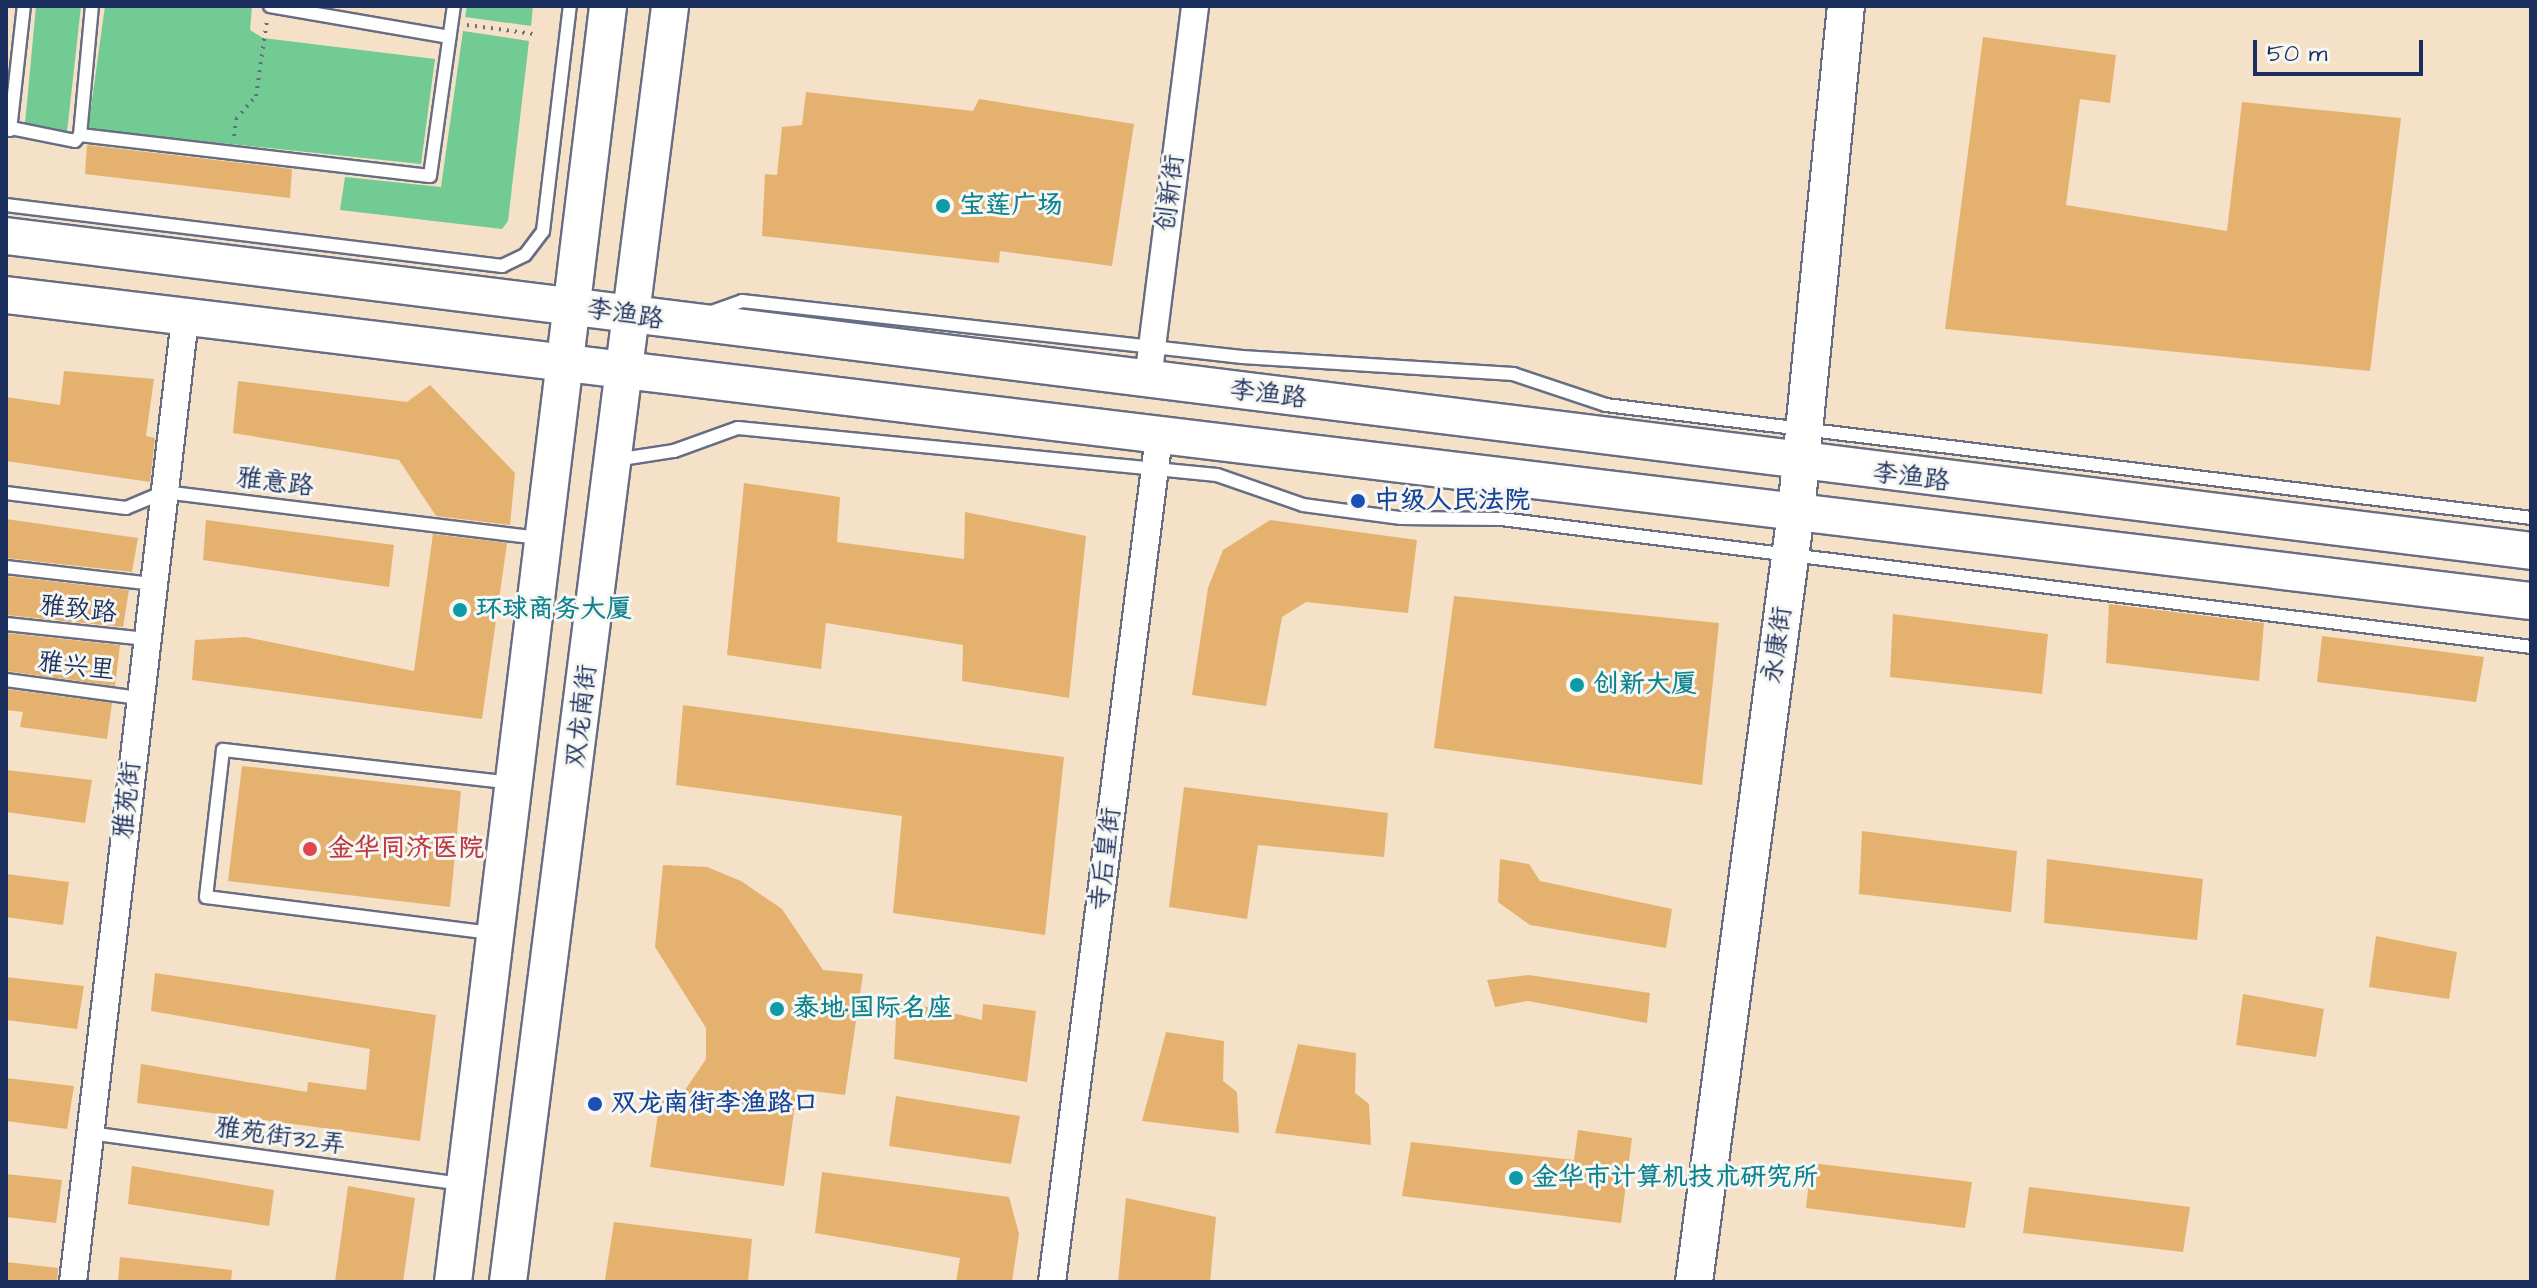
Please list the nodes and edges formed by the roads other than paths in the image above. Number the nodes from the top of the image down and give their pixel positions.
1 (24, 6) edge
2 (92, 6) edge
3 (454, 6) edge
4 (570, 6) edge
5 (608, 6) edge
6 (670, 6) edge
7 (1195, 6) edge
8 (1846, 6) edge
9 (270, 8) edge
10 (449, 37) junction
11 (8, 128) edge
12 (80, 135) junction
13 (6, 205) edge
14 (6, 236) edge
15 (6, 295) edge
16 (573, 307) junction
17 (630, 317) junction
18 (185, 318) junction
19 (1150, 363) junction
20 (562, 367) junction
21 (627, 372) junction
22 (1804, 429) junction
23 (1157, 452) junction
24 (615, 460) junction
25 (1800, 465) junction
26 (164, 492) junction
27 (6, 493) edge
28 (1796, 512) junction
29 (2531, 518) edge
30 (542, 539) junction
31 (2531, 551) edge
32 (1790, 554) junction
33 (6, 567) edge
34 (154, 584) junction
35 (2531, 601) edge
36 (6, 624) edge
37 (146, 639) junction
38 (2531, 647) edge
39 (6, 680) edge
40 (139, 698) junction
41 (515, 784) junction
42 (493, 933) junction
43 (90, 1133) junction
44 (464, 1184) junction
45 (73, 1282) edge
46 (453, 1282) edge
47 (508, 1282) edge
48 (1052, 1282) edge
49 (1694, 1282) edge

1 - 11 lane
2 - 12 lane
3 - 10 lane
4 - 13 lane
5 - 16 main road
6 - 17 main road, 双龙南街
7 - 19 street, 创新街
8 - 22 main road, 永康街
9 - 10 lane
10 - 12 lane
11 - 12 lane
14 - 16 main road, 李渔路
15 - 18 main road, 李渔路
16 - 17 main road, 李渔路
16 - 20 main road
17 - 19 main road, 李渔路
17 - 21 main road, 双龙南街
18 - 20 main road, 李渔路
18 - 26 street, 雅苑街
19 - 22 lane
19 - 25 main road, 李渔路
20 - 21 main road, 李渔路
20 - 30 main road
21 - 23 main road, 李渔路
21 - 24 main road, 双龙南街
22 - 25 main road, 永康街
22 - 29 lane
23 - 24 lane
23 - 28 main road, 李渔路
23 - 32 lane
23 - 48 street, 寺后皇街
24 - 47 main road, 双龙南街
25 - 28 main road, 永康街
25 - 31 main road, 李渔路
26 - 27 lane, 雅意路
26 - 30 lane, 雅意路
26 - 34 street, 雅苑街
28 - 32 main road, 永康街
28 - 35 main road, 李渔路
30 - 41 main road
32 - 38 lane
32 - 49 main road, 永康街
33 - 34 lane
34 - 37 street, 雅苑街
36 - 37 lane, 雅致路
37 - 40 street, 雅苑街
39 - 40 lane, 雅兴里
40 - 43 street, 雅苑街
41 - 42 main road
41 - 42 lane
42 - 44 main road
43 - 44 lane, 雅苑街32弄
43 - 45 street, 雅苑街
44 - 46 main road

